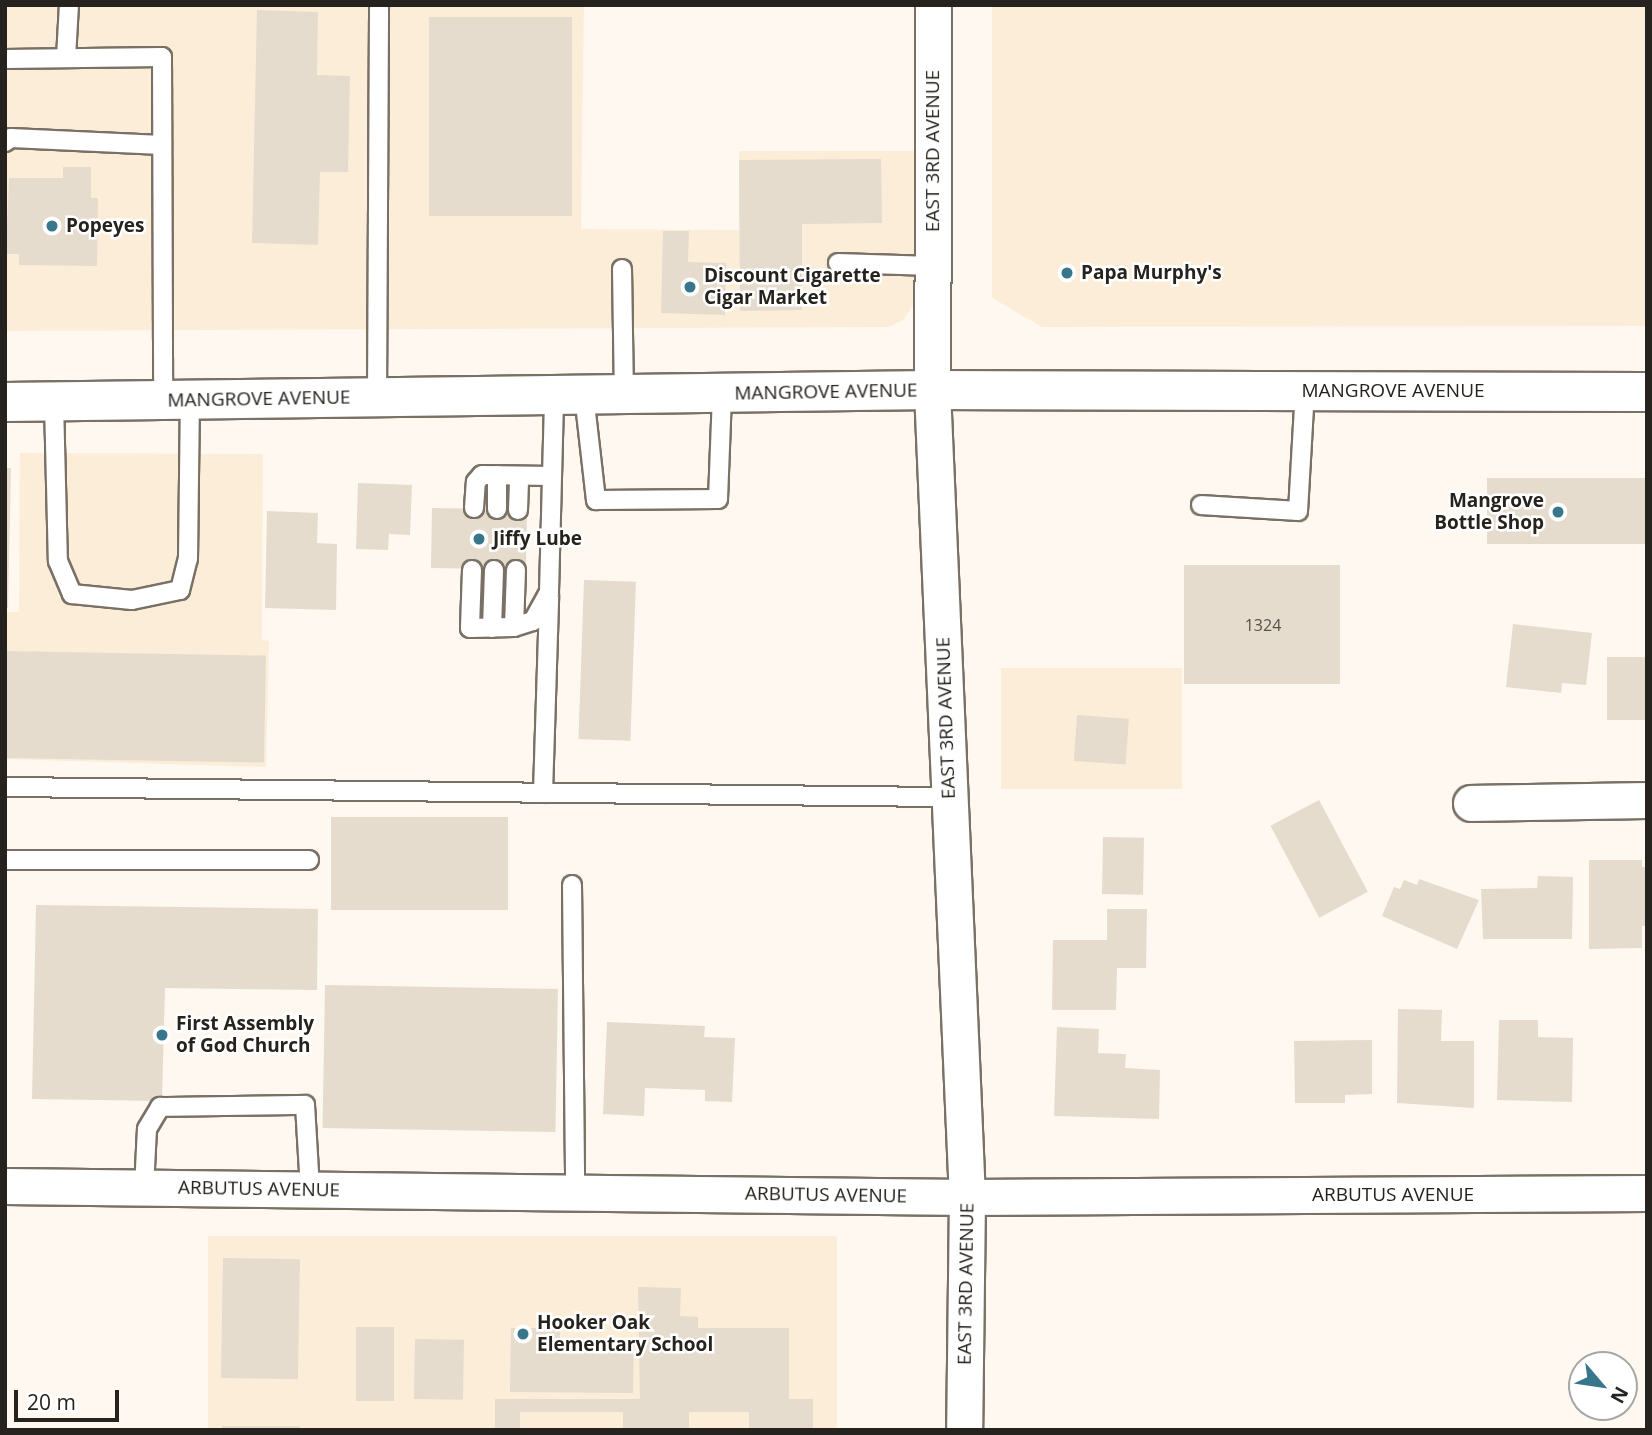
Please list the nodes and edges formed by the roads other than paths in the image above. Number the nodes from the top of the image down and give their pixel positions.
1 (69, 5) edge
2 (379, 5) edge
3 (933, 5) edge
4 (66, 58) junction
5 (5, 59) edge
6 (5, 142) edge
7 (162, 145) junction
8 (838, 263) dead end
9 (932, 266) junction
10 (622, 270) dead end
11 (932, 390) junction
12 (1305, 390) junction
13 (1647, 392) edge
14 (722, 393) junction
15 (624, 394) junction
16 (569, 395) junction
17 (377, 397) junction
18 (176, 400) junction
19 (5, 402) edge
20 (54, 402) junction
21 (497, 475) junction
22 (519, 476) junction
23 (552, 476) junction
24 (1201, 505) dead end
25 (474, 508) dead end
26 (496, 509) dead end
27 (518, 510) dead end
28 (472, 570) dead end
29 (494, 570) dead end
30 (516, 570) dead end
31 (549, 592) junction
32 (514, 627) junction
33 (492, 628) junction
34 (5, 788) edge
35 (543, 793) junction
36 (950, 797) junction
37 (1647, 800) edge
38 (1471, 803) dead end
39 (309, 859) dead end
40 (5, 860) edge
41 (572, 885) dead end
42 (5, 1186) edge
43 (144, 1188) junction
44 (310, 1190) junction
45 (575, 1193) junction
46 (1647, 1193) edge
47 (967, 1197) junction
48 (964, 1430) edge

1 - 4 lane
2 - 17 lane
3 - 9 street, EAST 3RD AVENUE
4 - 5 lane
4 - 7 lane
6 - 7 lane
7 - 18 lane
8 - 9 lane
9 - 11 street, EAST 3RD AVENUE
10 - 15 lane
11 - 12 street, MANGROVE AVENUE
11 - 14 street, MANGROVE AVENUE
11 - 36 street, EAST 3RD AVENUE
12 - 13 street, MANGROVE AVENUE
12 - 24 lane
14 - 15 street, MANGROVE AVENUE
14 - 16 lane
15 - 16 street, MANGROVE AVENUE
16 - 17 street, MANGROVE AVENUE
16 - 23 lane
17 - 18 street, MANGROVE AVENUE
18 - 20 street, MANGROVE AVENUE
18 - 20 lane
19 - 20 street, MANGROVE AVENUE
21 - 22 lane
21 - 25 lane
21 - 26 lane
22 - 23 lane
22 - 27 lane
23 - 31 lane
28 - 33 lane
29 - 33 lane
30 - 32 lane
31 - 32 lane
31 - 35 lane
32 - 33 lane
34 - 35 lane
35 - 36 lane
36 - 47 street, EAST 3RD AVENUE
37 - 38 street
39 - 40 lane
41 - 45 lane
42 - 43 street, ARBUTUS AVENUE
43 - 44 street, ARBUTUS AVENUE
43 - 44 lane
44 - 45 street, ARBUTUS AVENUE
45 - 47 street, ARBUTUS AVENUE
46 - 47 street, ARBUTUS AVENUE
47 - 48 street, EAST 3RD AVENUE

